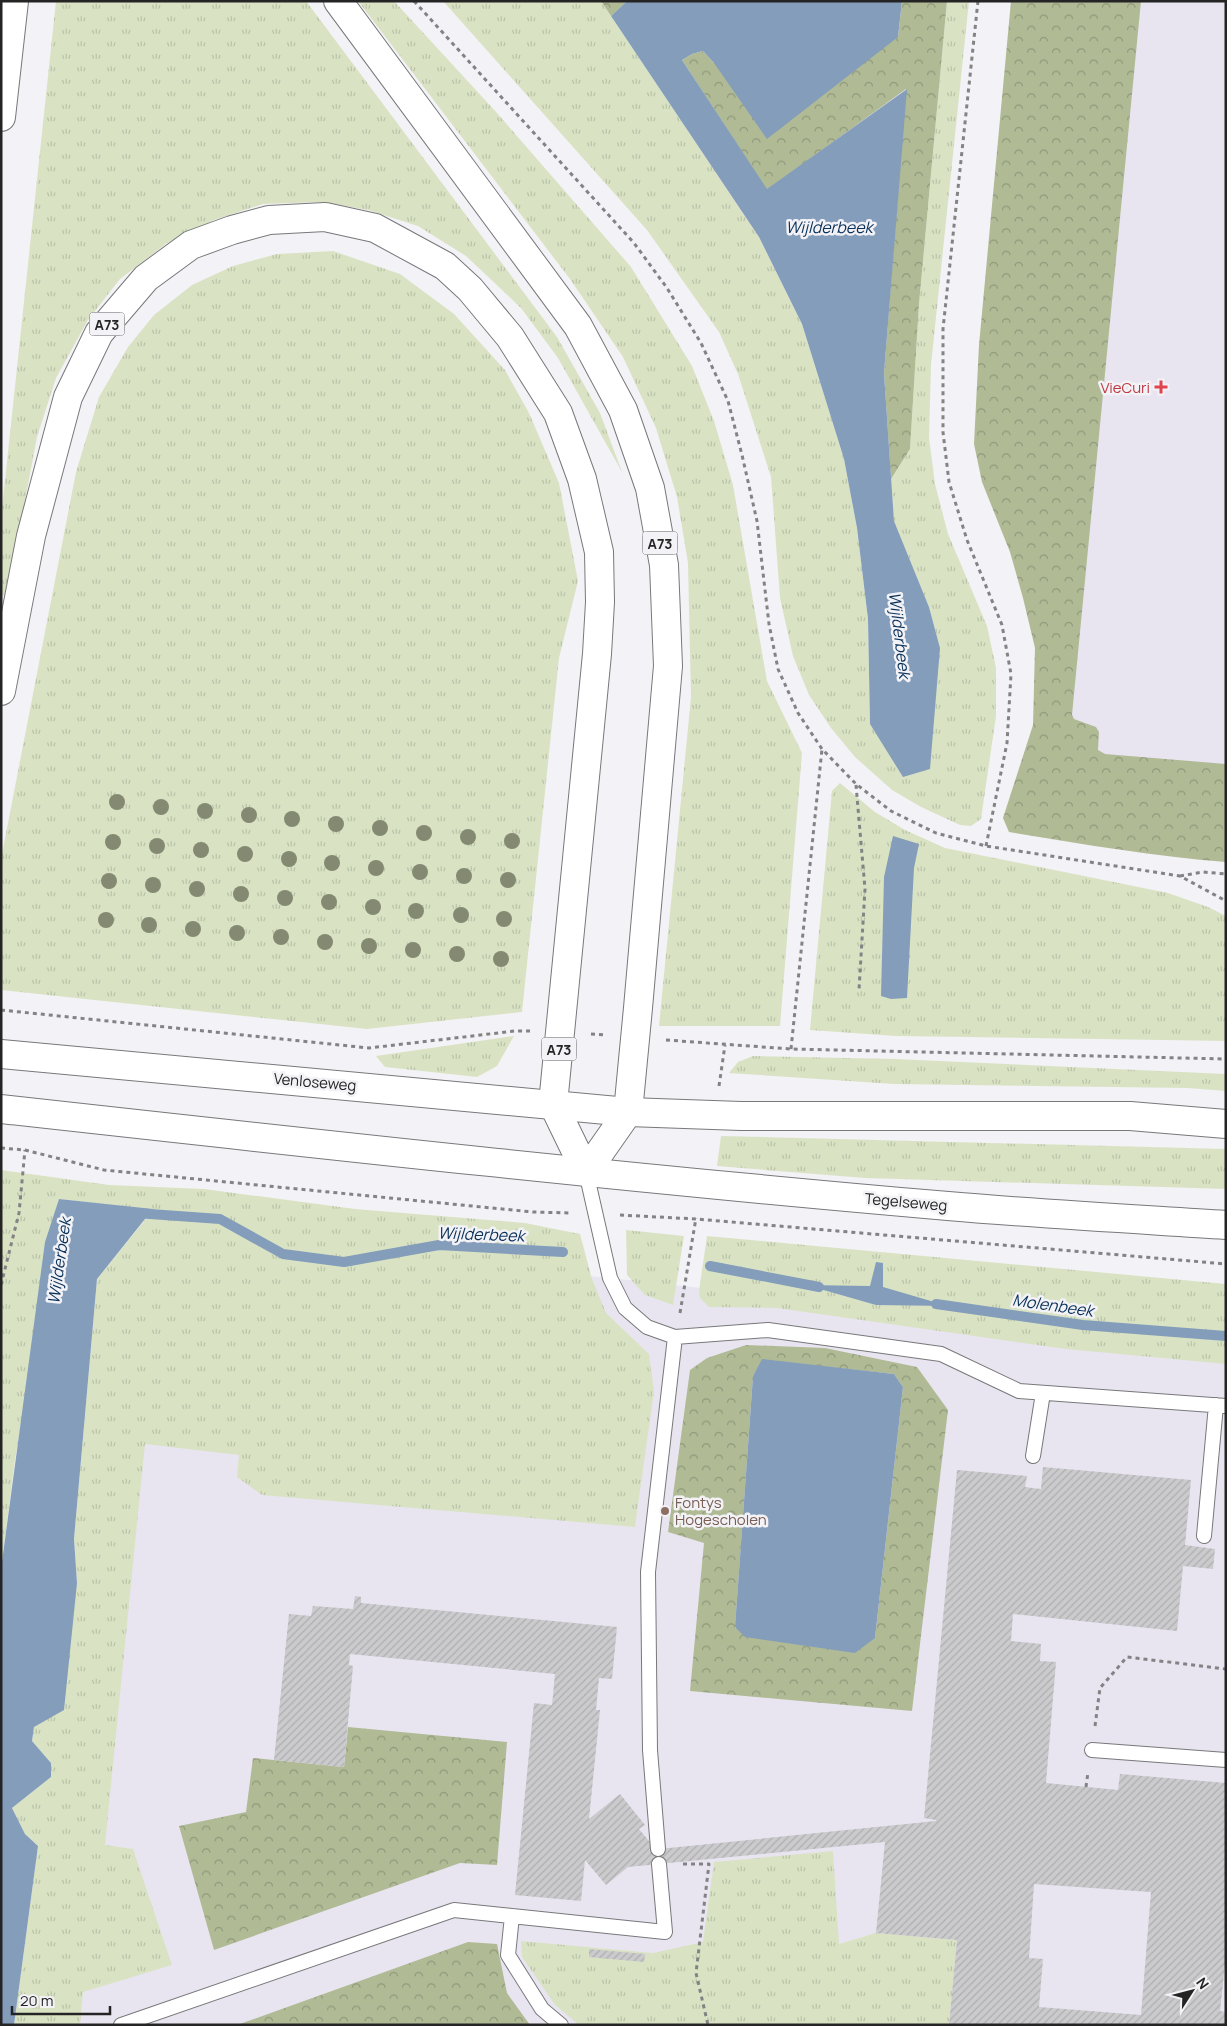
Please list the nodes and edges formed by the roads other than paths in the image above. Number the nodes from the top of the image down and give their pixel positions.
1 (14, 1) edge
2 (338, 1) edge
3 (1, 117) edge
4 (1, 691) edge
5 (1, 1054) edge
6 (553, 1104) junction
7 (1, 1109) edge
8 (628, 1112) junction
9 (1226, 1124) edge
10 (586, 1172) junction
11 (1226, 1225) edge
12 (675, 1337) junction
13 (1043, 1393) junction
14 (1221, 1405) edge
15 (1033, 1456) dead end
16 (1204, 1536) dead end
17 (1092, 1750) road end
18 (1226, 1760) edge
19 (658, 1849) dead end
20 (659, 1864) road end
21 (512, 1916) junction
22 (121, 2025) edge
23 (561, 2025) edge

1 - 3 main road
2 - 8 main road, A73
4 - 6 main road, A73
5 - 6 main road, Venloseweg
6 - 8 main road, Venloseweg
6 - 10 main road
7 - 10 main road
8 - 9 main road
8 - 10 main road
10 - 11 main road, Tegelseweg
10 - 12 lane
12 - 13 lane
12 - 19 lane
13 - 14 lane
13 - 15 lane
14 - 16 lane
17 - 18 lane
20 - 21 lane
21 - 22 lane
21 - 23 lane

